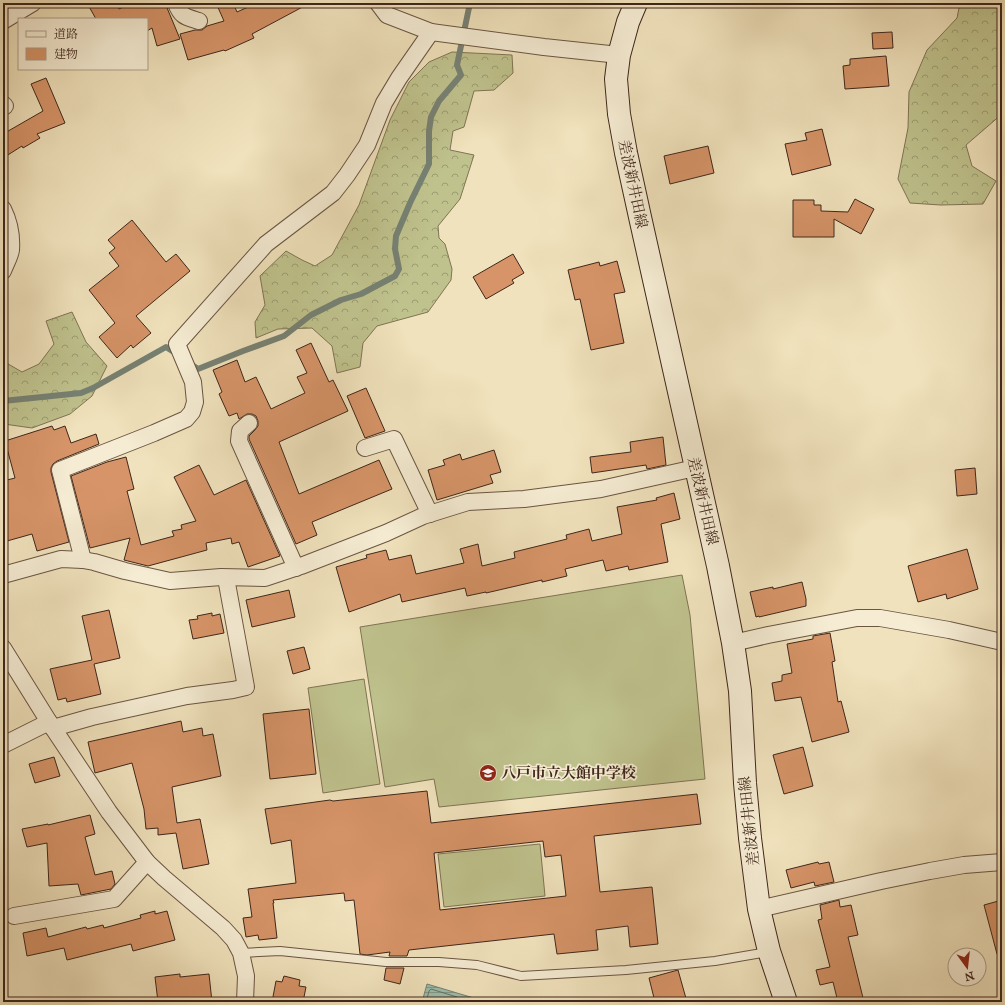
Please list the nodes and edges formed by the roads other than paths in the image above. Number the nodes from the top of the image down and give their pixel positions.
1 (32, 3) edge
2 (176, 3) edge
3 (378, 3) edge
4 (636, 3) edge
5 (3, 21) edge
6 (199, 21) dead end
7 (431, 32) junction
8 (619, 55) junction
9 (3, 104) edge
10 (3, 108) edge
11 (4, 214) edge
12 (3, 271) edge
13 (249, 424) dead end
14 (365, 448) dead end
15 (695, 468) junction
16 (430, 514) junction
17 (83, 560) junction
18 (296, 568) junction
19 (3, 575) edge
20 (226, 578) junction
21 (1002, 642) edge
22 (733, 643) junction
23 (3, 648) edge
24 (51, 725) junction
25 (3, 745) edge
26 (147, 862) junction
27 (1002, 862) edge
28 (759, 909) junction
29 (14, 916) dead end
30 (769, 951) junction
31 (241, 953) junction
32 (245, 1002) edge
33 (786, 1002) edge

1 - 5 street
2 - 6 street
3 - 7 street
4 - 8 main road, 差波新井田線
7 - 8 street
7 - 17 street
8 - 15 main road, 差波新井田線
9 - 10 street
11 - 12 street
13 - 18 street
14 - 16 street
15 - 16 street
15 - 22 main road, 差波新井田線
16 - 18 street
17 - 19 street
17 - 20 street
18 - 20 street
20 - 24 street
21 - 22 street
22 - 28 main road, 差波新井田線
23 - 24 street
24 - 25 street
24 - 26 street
26 - 29 street
26 - 31 street
27 - 28 street
28 - 30 main road, 差波新井田線
30 - 31 lane
30 - 33 main road, 差波新井田線
31 - 32 street

